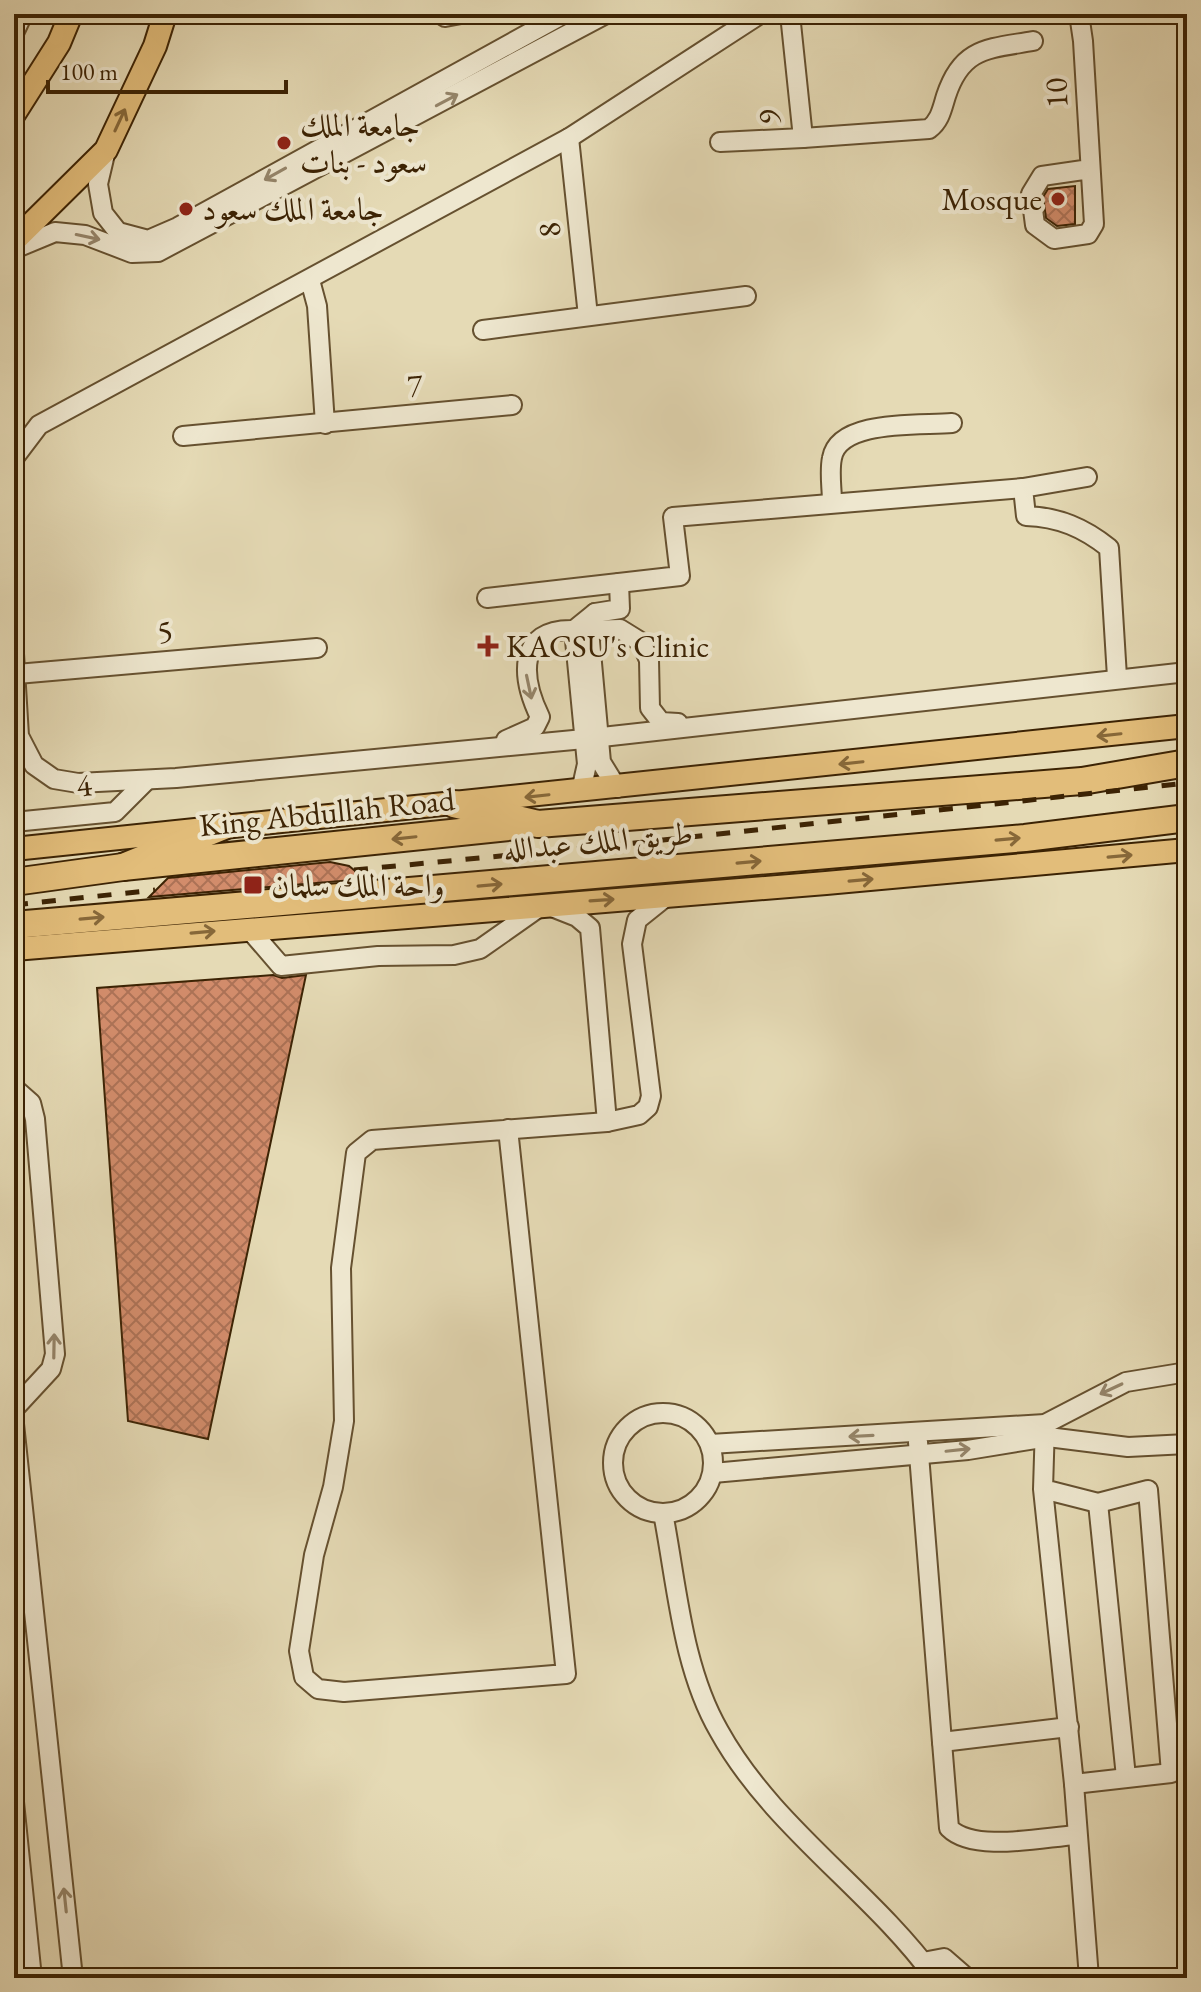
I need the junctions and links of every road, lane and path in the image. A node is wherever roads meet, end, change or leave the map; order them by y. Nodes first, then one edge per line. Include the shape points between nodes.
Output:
1 (23, 14) edge
2 (71, 14) edge
3 (165, 14) edge
4 (441, 14) edge
5 (461, 14) edge
6 (564, 14) edge
7 (606, 14) edge
8 (760, 14) edge
9 (790, 14) edge
10 (1079, 14) edge
11 (14, 33) edge
12 (1033, 41) dead end
13 (14, 114) edge
14 (569, 138) junction
15 (803, 138) junction
16 (720, 142) dead end
17 (106, 150) junction
18 (1090, 169) dead end
19 (14, 241) edge
20 (14, 249) edge
21 (310, 280) junction
22 (746, 296) dead end
23 (588, 316) junction
24 (483, 330) dead end
25 (512, 405) dead end
26 (952, 423) dead end
27 (325, 424) junction
28 (183, 436) dead end
29 (14, 458) edge
30 (1087, 477) dead end
31 (1023, 488) junction
32 (832, 503) junction
33 (619, 583) junction
34 (487, 598) dead end
35 (586, 624) junction
36 (317, 648) dead end
37 (14, 654) edge
38 (1187, 672) edge
39 (17, 674) junction
40 (1117, 677) junction
41 (713, 724) junction
42 (1187, 726) edge
43 (592, 738) junction
44 (480, 749) junction
45 (1187, 763) edge
46 (147, 780) junction
47 (617, 788) junction
48 (581, 791) junction
49 (454, 804) junction
50 (1187, 818) edge
51 (14, 822) edge
52 (538, 824) junction
53 (224, 826) junction
54 (14, 849) edge
55 (1187, 850) edge
56 (123, 867) junction
57 (14, 882) edge
58 (669, 895) junction
59 (544, 904) junction
60 (14, 925) edge
61 (249, 929) junction
62 (48, 946) junction
63 (14, 949) edge
64 (14, 958) edge
65 (14, 1088) edge
66 (607, 1122) junction
67 (508, 1129) junction
68 (1187, 1372) edge
69 (14, 1409) edge
70 (14, 1424) edge
71 (1047, 1431) junction
72 (918, 1434) junction
73 (710, 1444) junction
74 (1187, 1444) edge
75 (919, 1454) junction
76 (713, 1473) junction
77 (1043, 1489) junction
78 (1098, 1503) junction
79 (663, 1513) junction
80 (1069, 1727) junction
81 (942, 1742) junction
82 (1126, 1777) junction
83 (1074, 1784) junction
84 (14, 1802) edge
85 (1077, 1835) junction
86 (923, 1962) junction
87 (32, 1978) edge
88 (73, 1978) edge
89 (935, 1978) edge
90 (967, 1978) edge
91 (1089, 1978) edge

1 - 11 street
2 - 13 main road
17 -> 3 main road
4 - 5 street
6 -> 17 street via 148,240 118,232 103,213 98,184
20 -> 7 street via 55,232 85,235 132,253 158,252
8 - 14 street
9 - 15 street, 9
10 - 18 street, 10
12 - 15 street via 974,53 953,77 929,129
14 - 21 street
14 - 23 street, 8
15 - 16 street, 9
17 - 19 main road
21 - 27 street via 317,306
21 - 29 street via 39,425
22 - 23 street
23 - 24 street
25 - 27 street, 7
26 - 32 street via 855,431 839,441 832,457
27 - 28 street, 7
30 - 31 street
31 - 32 street
31 - 40 street via 1026,516 1087,530 1109,548
32 - 33 street via 673,517 680,576
33 - 34 street
33 - 35 street via 620,609
35 - 41 street via 620,629 641,642 649,660 650,708 661,722
35 - 43 street
35 -> 44 street via 543,635 528,656 526,673 540,717 535,727
36 - 39 street, 5
37 - 39 street
38 - 40 street
39 - 46 street via 19,736 34,765 54,779 78,783
40 - 41 street
41 - 43 street
42 -> 47 main road
43 - 44 street
43 - 47 street
43 - 48 street
44 - 46 street
45 - 52 highway, طريق الملك عبدالله via 1082,781
46 - 51 street, 4 via 115,812
47 - 48 main road
48 -> 49 main road
49 - 52 highway, طريق الملك عبدالله
49 - 53 main road
60 -> 50 highway, طريق الملك عبدالله via 1025,838
52 -> 56 highway, King Abdullah Road
53 - 54 main road
53 - 56 highway
58 -> 55 main road
56 - 57 highway
59 -> 58 main road
58 - 66 street via 637,920 632,944 651,1096 639,1115
59 - 61 main road
59 - 61 street via 480,949 454,955 281,966
59 - 66 street via 590,928
62 -> 61 main road
62 - 63 main road
62 - 64 street
69 -> 65 street via 42,1382 55,1354 35,1119 31,1103
66 - 67 street
67 - 67 street via 372,1140 356,1153 341,1268 344,1421 299,1651 304,1677 318,1689 344,1692 566,1674
68 -> 71 street via 1126,1382
88 -> 70 street
71 - 72 street
71 - 74 street via 1128,1447
75 -> 71 street
71 - 77 street
72 -> 73 street
72 - 75 street
73 - 76 street
73 - 79 street via 697,1426 669,1413 648,1415 622,1433 612,1463 622,1493 633,1504
75 - 76 street
75 - 81 street
76 - 79 street via 690,1506
77 - 78 street
77 - 80 street
78 - 82 street
78 - 82 street via 1148,1490 1171,1773
79 - 86 street via 694,1672 719,1731 769,1801
80 - 81 street
80 - 83 street
81 - 85 street via 949,1828 959,1838 980,1842
82 - 83 street
83 - 85 street
84 - 87 street
85 - 91 street
86 - 89 street
86 - 90 street via 944,1958

